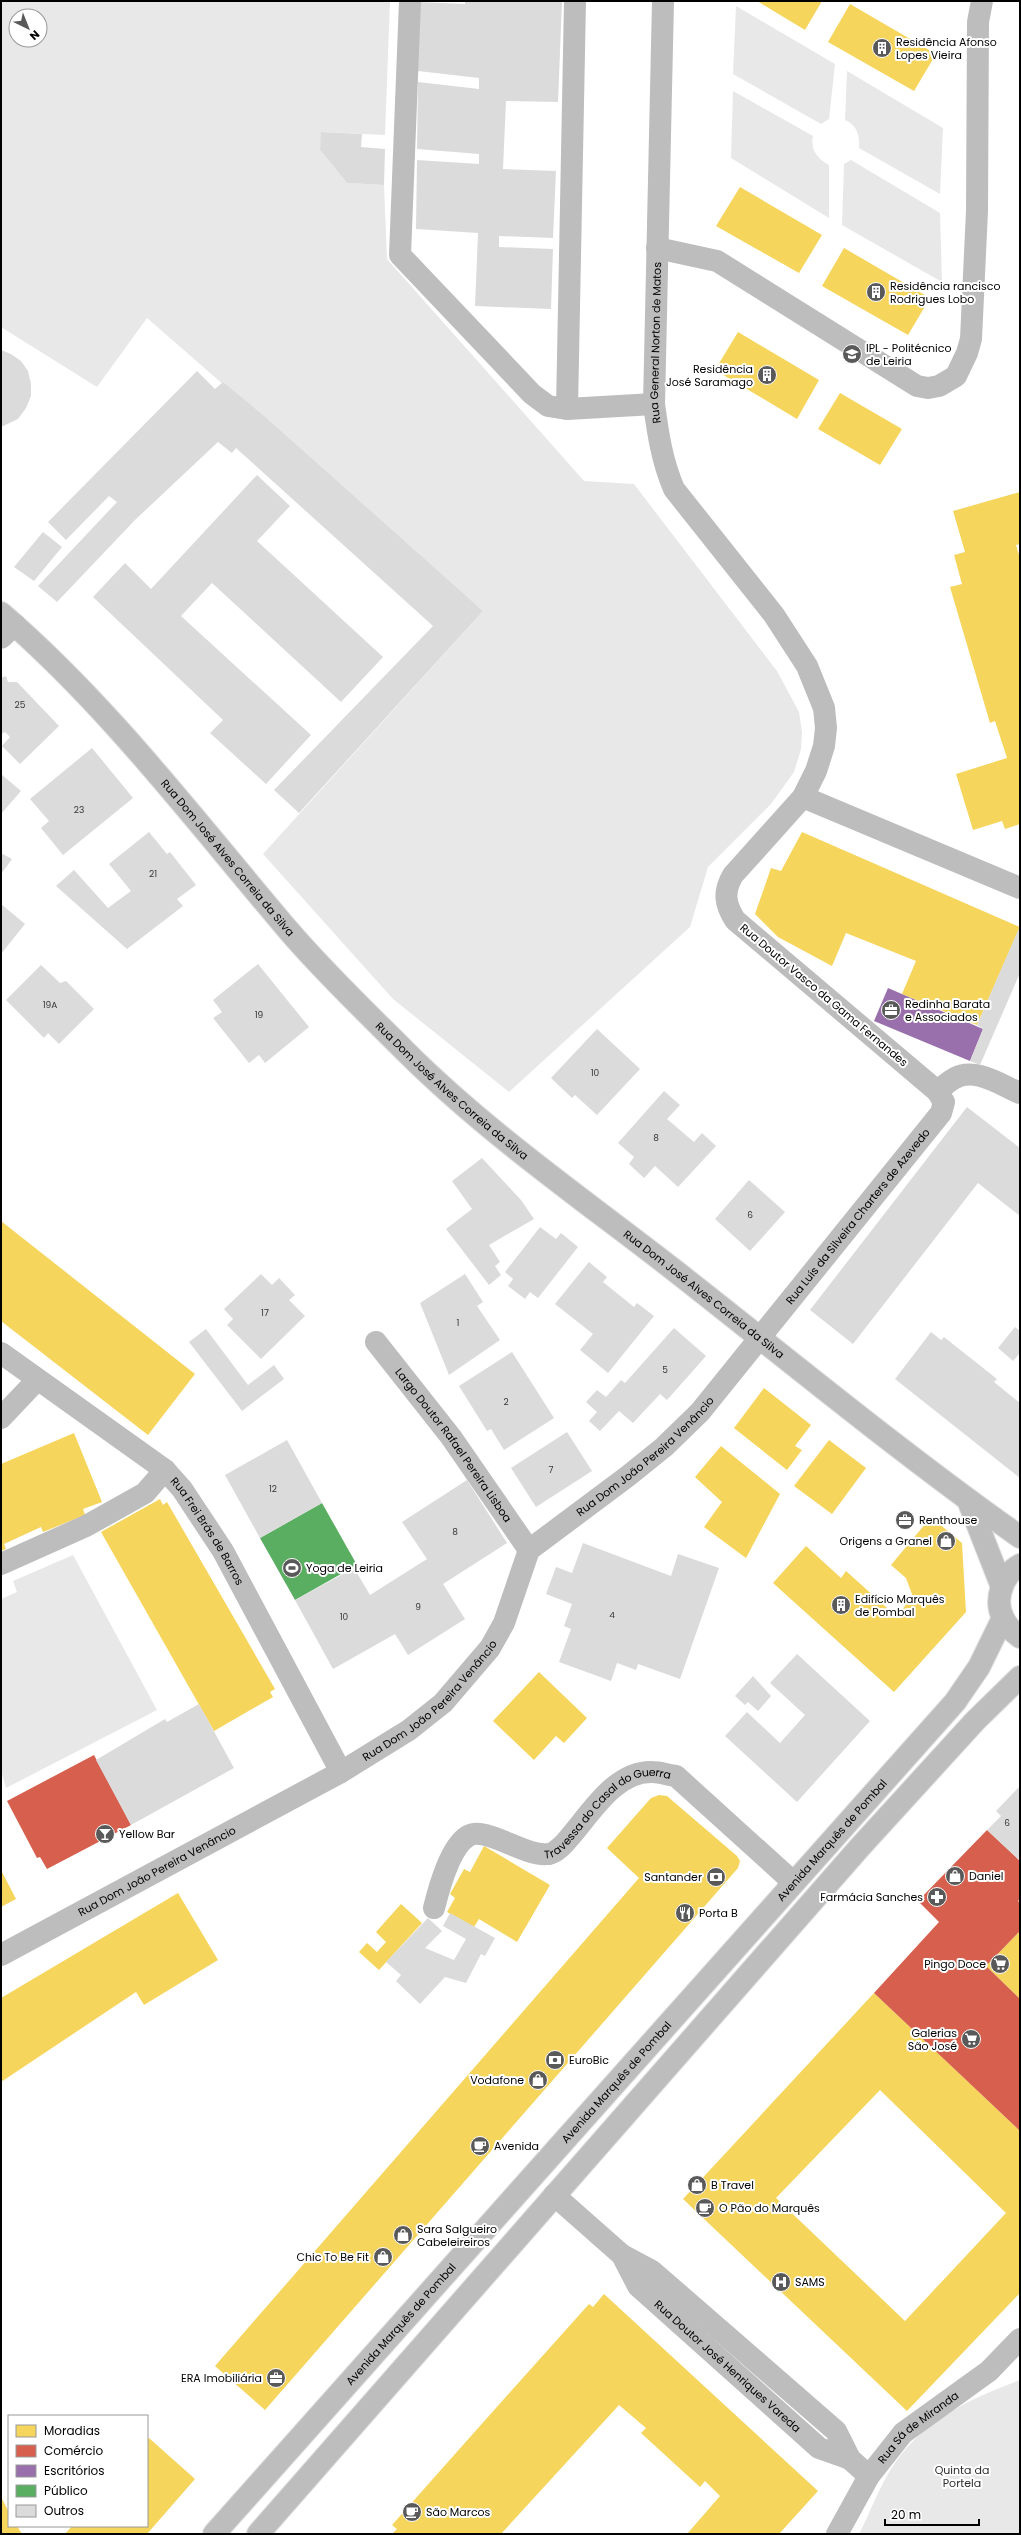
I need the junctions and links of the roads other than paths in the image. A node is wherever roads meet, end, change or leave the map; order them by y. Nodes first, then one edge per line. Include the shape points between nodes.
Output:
1 (410, 1) edge
2 (575, 1) edge
3 (663, 1) edge
4 (982, 1) edge
5 (657, 248) junction
6 (654, 404) junction
7 (567, 409) junction
8 (6, 625) edge
9 (803, 797) junction
10 (1020, 888) edge
11 (937, 1091) junction
12 (1020, 1092) edge
13 (760, 1338) junction
14 (376, 1342) dead end
15 (1, 1353) edge
16 (37, 1380) junction
17 (1, 1418) edge
18 (165, 1470) junction
19 (968, 1500) junction
20 (1020, 1537) edge
21 (529, 1550) junction
22 (1, 1564) edge
23 (1020, 1565) edge
24 (1002, 1586) junction
25 (1003, 1618) junction
26 (1020, 1637) edge
27 (1020, 1677) edge
28 (341, 1772) junction
29 (794, 1882) junction
30 (434, 1908) dead end
31 (1, 1955) edge
32 (554, 2195) junction
33 (1020, 2339) edge
34 (869, 2476) junction
35 (214, 2534) edge
36 (258, 2534) edge
37 (837, 2534) edge

1 - 7 street via 400,255 532,394 548,406
2 - 7 street
3 - 5 street, Rua General Norton de Matos
4 - 5 street via 978,22 977,211 971,339 962,367 950,382 928,388 917,386 716,261
5 - 6 street, Rua General Norton de Matos
6 - 7 street
6 - 9 street, Rua General Norton de Matos via 659,446 664,467 674,489 774,614 817,686 824,708 824,746 816,771
8 - 13 street, Rua Dom José Alves Correia da Silva via 55,662 127,737 292,935 408,1055 476,1115
9 - 10 street
9 - 11 street, Rua Doutor Vasco da Gama Fernandes via 733,875 726,892 729,910 735,920
11 - 12 street via 955,1078 968,1074
11 - 13 street, Rua Luís da Silveira Charters de Azevedo via 944,1102 941,1113
13 - 19 street, Rua Dom José Alves Correia da Silva
13 - 21 street, Rua Dom João Pereira Venâncio via 700,1412 664,1447
14 - 21 street, Largo Doutor Rafael Pereira Lisboa via 451,1436
15 - 16 street, Rua Frei Brás de Barros
16 - 17 street
16 - 18 street, Rua Frei Brás de Barros
18 - 22 street via 145,1493 86,1526
18 - 28 street, Rua Frei Brás de Barros via 182,1490 223,1551
19 - 20 street, Rua Dom José Alves Correia da Silva
19 - 24 street
21 - 28 street, Rua Dom João Pereira Venâncio via 504,1623 490,1648 466,1678 443,1703 409,1730
23 - 24 street
24 - 25 street via 1000,1597
25 - 26 street via 1010,1629
25 - 29 street, Avenida Marquês de Pombal via 979,1667 955,1702
27 - 32 street via 975,1721 860,1847
28 - 31 street, Rua Dom João Pereira Venâncio
29 - 30 street, Travessa do Casal do Guerra via 676,1776 652,1772 629,1776 615,1786 563,1844 550,1854 534,1855 482,1834 470,1835 460,1842 441,1882
29 - 35 street, Avenida Marquês de Pombal
32 - 34 street, Rua Doutor José Henriques Vareda via 622,2255 652,2271 836,2431 850,2458
32 - 36 street
33 - 34 street, Rua Sá de Miranda via 989,2370 903,2433
34 - 37 street, Rua Sá de Miranda

